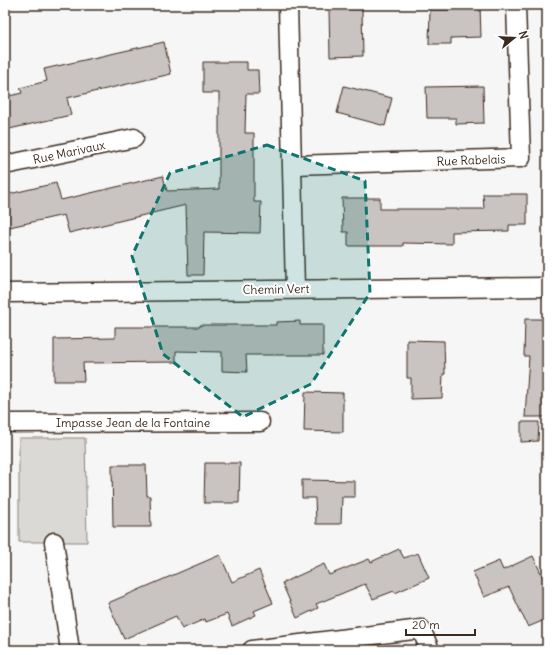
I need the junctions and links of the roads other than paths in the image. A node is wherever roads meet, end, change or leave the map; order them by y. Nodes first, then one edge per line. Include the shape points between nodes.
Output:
1 (288, 5) edge
2 (516, 5) edge
3 (134, 138) dead end
4 (5, 165) edge
5 (292, 165) junction
6 (547, 287) edge
7 (295, 289) junction
8 (5, 293) edge
9 (260, 422) dead end
10 (5, 423) edge
11 (54, 542) dead end
12 (70, 650) edge
13 (252, 650) edge
14 (430, 650) edge

1 - 5 street
2 - 5 street, Rue Rabelais via 521,158
3 - 4 street, Rue Marivaux
5 - 7 street
6 - 7 street, Chemin Vert
7 - 8 street, Chemin Vert
9 - 10 street, Impasse Jean de la Fontaine
11 - 12 street
13 - 14 street via 421,629

